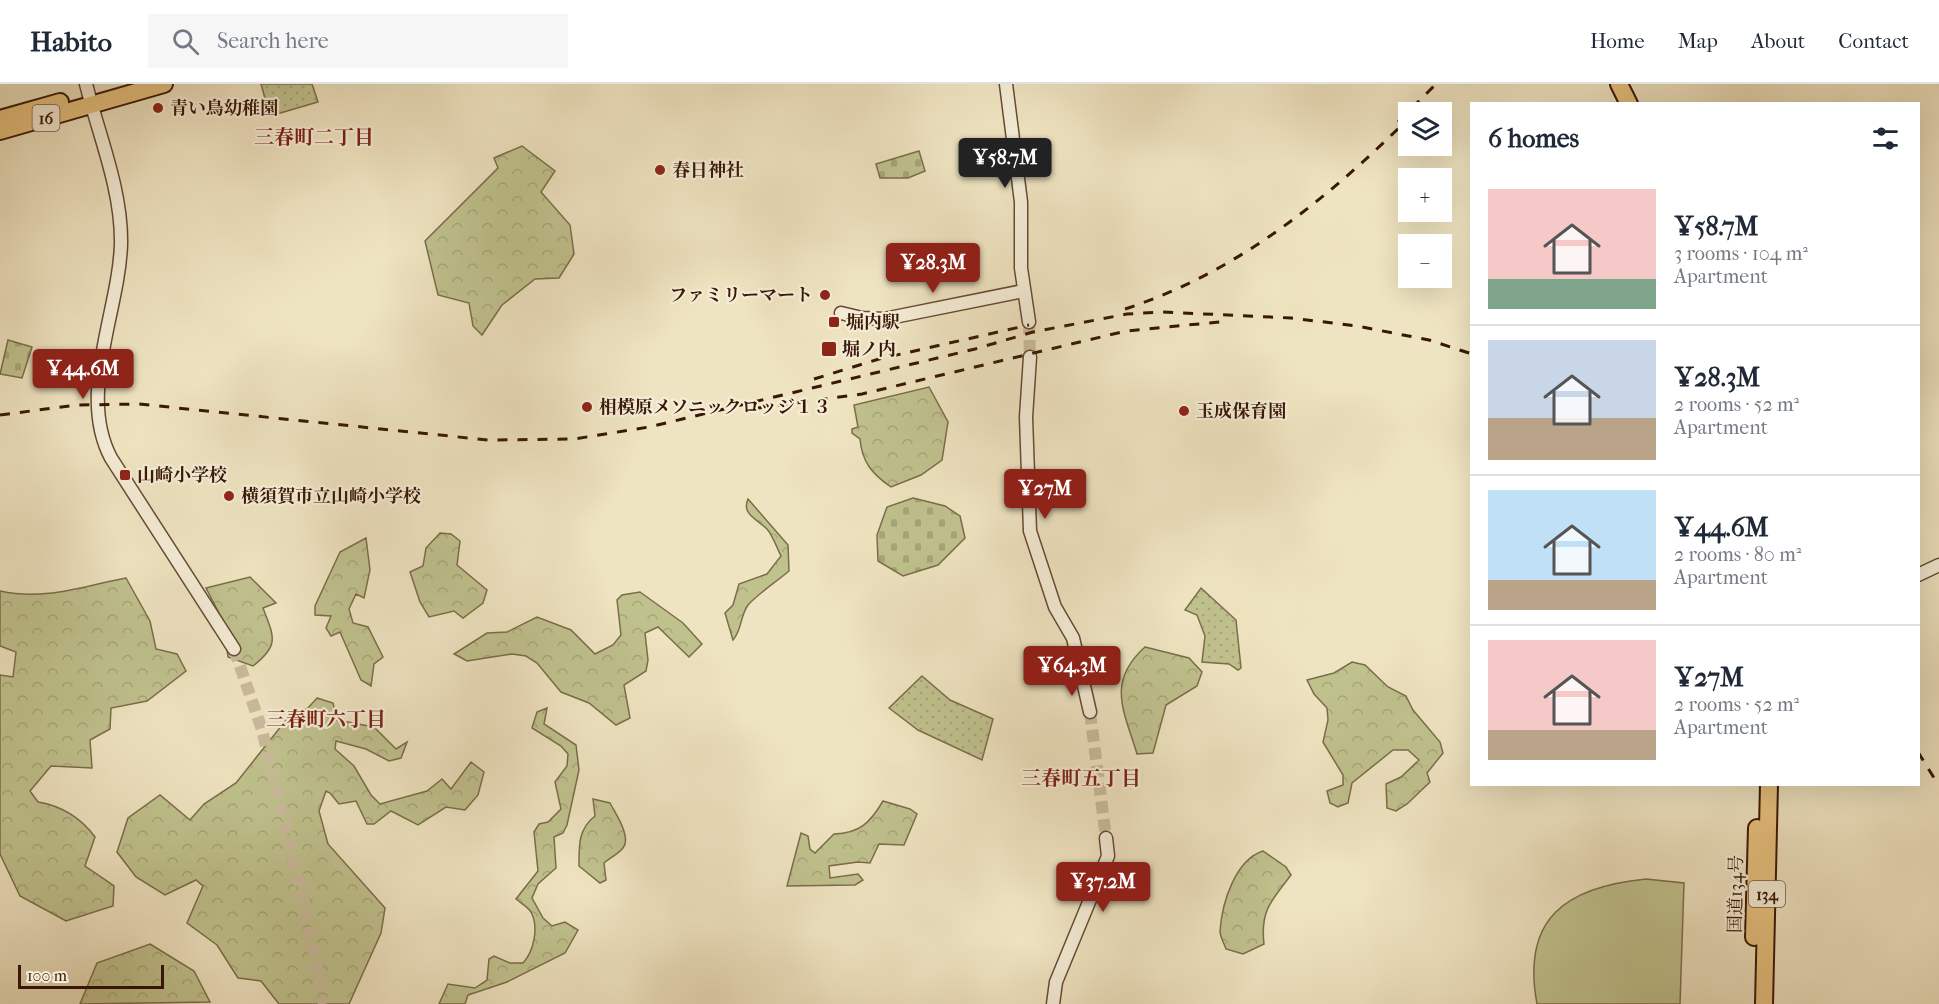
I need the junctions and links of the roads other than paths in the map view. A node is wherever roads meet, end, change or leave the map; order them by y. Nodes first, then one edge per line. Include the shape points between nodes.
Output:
1 (123, 84) edge
2 (164, 84) edge
3 (1006, 84) edge
4 (1608, 84) edge
5 (1619, 84) edge
6 (88, 94) edge
7 (1616, 102) edge
8 (1628, 102) edge
9 (0, 119) edge
10 (0, 131) edge
11 (1023, 291) junction
12 (842, 313) dead end
13 (1029, 322) tunnel mouth
14 (1030, 357) tunnel mouth
15 (1939, 565) edge
16 (1920, 574) edge
17 (234, 649) tunnel mouth
18 (1090, 712) tunnel mouth
19 (1758, 786) edge
20 (1769, 786) edge
21 (1106, 838) tunnel mouth
22 (1053, 1004) edge
23 (1753, 1004) edge
24 (1764, 1004) edge

1 - 6 highway, 16
2 - 6 highway, 16
3 - 11 street via 1021,202
4 - 7 highway
5 - 8 highway
6 - 9 highway, 16
6 - 10 highway, 16
6 - 17 street via 116,196 121,245 98,395 100,435 115,465
11 - 12 street via 884,319
11 - 13 street
14 - 18 street via 1026,417 1030,531 1055,607 1073,638
15 - 16 street
19 - 23 highway, 国道134号 / 134
20 - 24 highway, 国道134号 / 134
21 - 22 street via 1108,856 1056,982

